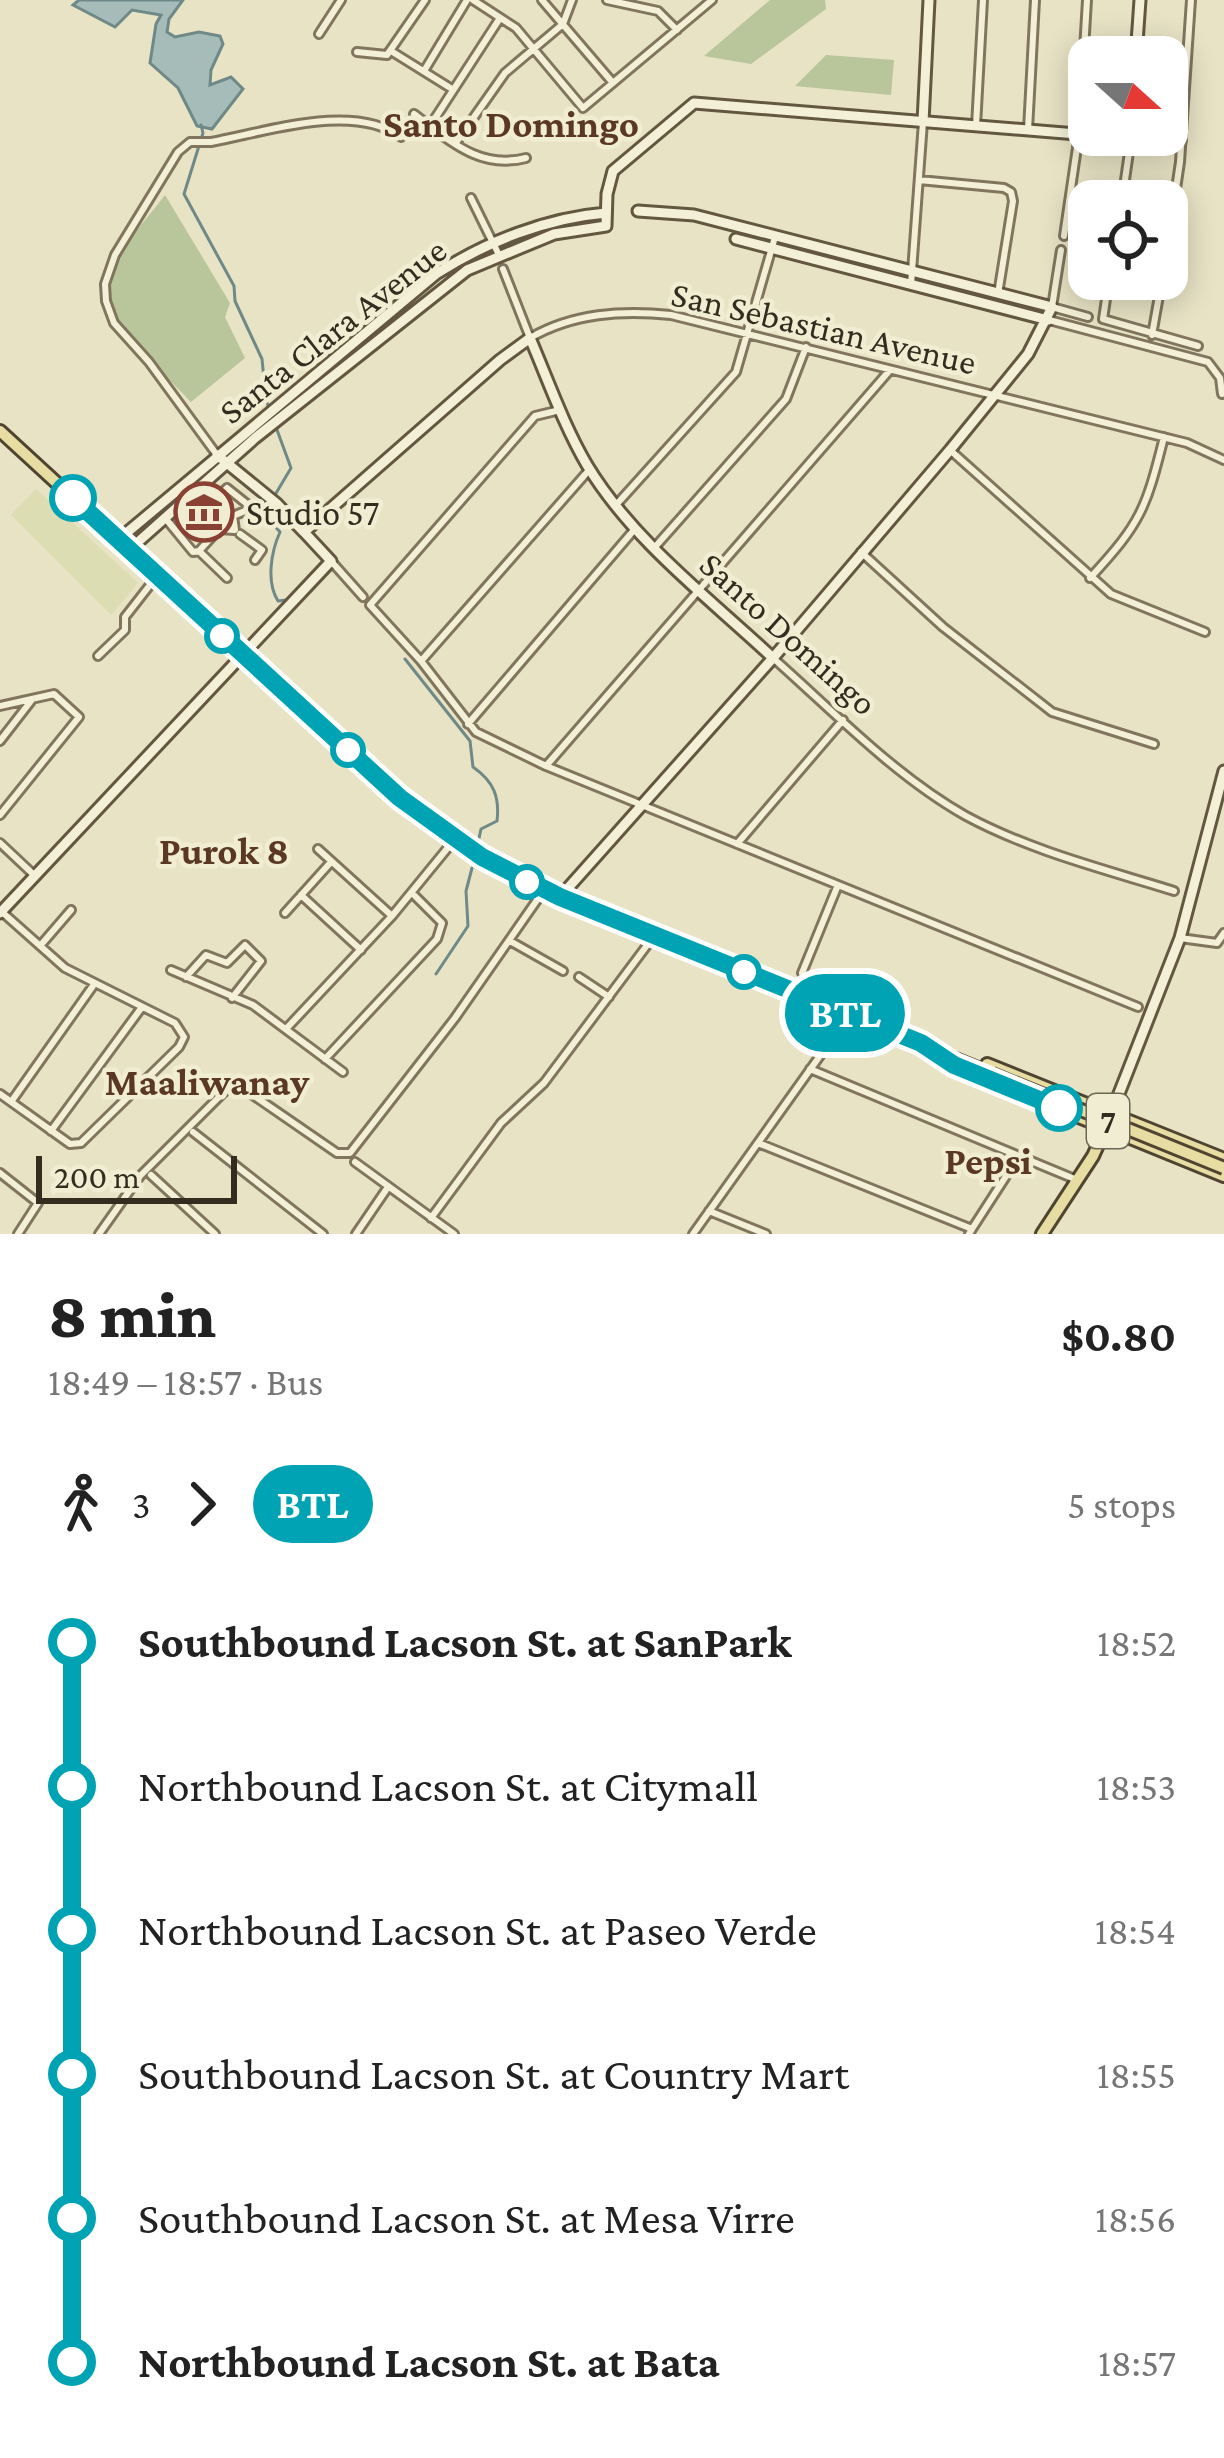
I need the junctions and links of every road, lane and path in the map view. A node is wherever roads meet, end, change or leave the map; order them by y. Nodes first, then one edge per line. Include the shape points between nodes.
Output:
1 (341, 0) edge
2 (425, 0) edge
3 (470, 0) edge
4 (542, 0) edge
5 (572, 0) edge
6 (607, 0) edge
7 (712, 0) edge
8 (929, 0) edge
9 (983, 0) edge
10 (1035, 0) edge
11 (1087, 0) edge
12 (1140, 0) edge
13 (1191, 0) edge
14 (501, 17) junction
15 (563, 24) junction
16 (676, 30) junction
17 (319, 34) dead end
18 (1087, 36) edge
19 (1137, 36) edge
20 (1188, 47) edge
21 (534, 48) junction
22 (391, 51) junction
23 (357, 52) dead end
24 (424, 71) junction
25 (613, 83) junction
26 (452, 89) junction
27 (414, 114) dead end
28 (923, 122) junction
29 (430, 125) junction
30 (976, 126) junction
31 (1028, 130) junction
32 (1068, 133) edge
33 (401, 137) dead end
34 (455, 144) junction
35 (1083, 156) edge
36 (526, 158) dead end
37 (919, 180) junction
38 (471, 198) dead end
39 (638, 211) dead end
40 (606, 213) junction
41 (775, 236) junction
42 (1064, 236) dead end
43 (736, 239) dead end
44 (497, 249) junction
45 (773, 250) junction
46 (1061, 250) dead end
47 (503, 269) dead end
48 (913, 271) junction
49 (911, 285) junction
50 (998, 294) junction
51 (1106, 300) edge
52 (1158, 300) edge
53 (1052, 308) junction
54 (1088, 317) dead end
55 (1048, 320) junction
56 (750, 333) junction
57 (1152, 335) junction
58 (530, 338) junction
59 (1198, 346) dead end
60 (806, 347) junction
61 (890, 370) junction
62 (1222, 394) edge
63 (995, 395) junction
64 (562, 410) junction
65 (0, 430) edge
66 (1164, 437) junction
67 (950, 450) junction
68 (221, 459) junction
69 (1224, 460) edge
70 (590, 469) junction
71 (223, 492) dead end
72 (616, 505) junction
73 (164, 516) junction
74 (637, 528) junction
75 (237, 532) junction
76 (304, 532) junction
77 (124, 545) junction
78 (656, 547) junction
79 (199, 551) junction
80 (861, 551) junction
81 (255, 560) dead end
82 (331, 561) junction
83 (157, 576) junction
84 (227, 578) dead end
85 (1090, 578) junction
86 (699, 589) junction
87 (363, 597) dead end
88 (1205, 632) dead end
89 (242, 654) junction
90 (98, 656) dead end
91 (773, 658) junction
92 (421, 661) junction
93 (33, 698) junction
94 (0, 706) edge
95 (843, 721) junction
96 (468, 724) junction
97 (0, 741) edge
98 (1154, 745) dead end
99 (546, 766) junction
100 (1224, 771) edge
101 (639, 805) junction
102 (0, 815) edge
103 (454, 839) junction
104 (0, 843) edge
105 (737, 844) junction
106 (318, 849) dead end
107 (332, 862) junction
108 (34, 875) junction
109 (838, 885) junction
110 (544, 890) junction
111 (1174, 891) dead end
112 (412, 893) junction
113 (301, 895) junction
114 (560, 897) junction
115 (71, 910) dead end
116 (1, 912) edge
117 (285, 913) dead end
118 (392, 916) junction
119 (1224, 933) edge
120 (654, 936) junction
121 (1180, 938) junction
122 (510, 941) junction
123 (40, 946) junction
124 (361, 950) junction
125 (171, 970) dead end
126 (563, 971) dead end
127 (802, 974) dead end
128 (186, 977) junction
129 (579, 977) dead end
130 (94, 983) junction
131 (608, 997) junction
132 (232, 998) junction
133 (142, 1007) junction
134 (1138, 1007) dead end
135 (849, 1015) junction
136 (286, 1029) junction
137 (921, 1043) junction
138 (326, 1058) junction
139 (810, 1069) junction
140 (343, 1072) dead end
141 (0, 1094) edge
142 (11, 1102) junction
143 (1112, 1114) junction
144 (1106, 1127) junction
145 (51, 1131) junction
146 (193, 1132) dead end
147 (758, 1143) junction
148 (1019, 1156) junction
149 (355, 1162) dead end
150 (1224, 1168) edge
151 (0, 1174) edge
152 (151, 1175) dead end
153 (1077, 1180) junction
154 (388, 1187) junction
155 (710, 1211) junction
156 (431, 1218) junction
157 (971, 1232) edge
158 (18, 1234) edge
159 (99, 1234) edge
160 (215, 1234) edge
161 (323, 1234) edge
162 (356, 1234) edge
163 (454, 1234) edge
164 (693, 1234) edge
165 (766, 1234) edge
166 (1042, 1234) edge

1 - 17 street
2 - 22 street
3 - 14 street
3 - 24 street
4 - 15 street
5 - 15 street
6 - 16 street via 658,11
7 - 16 street
8 - 28 street
9 - 30 street
10 - 31 street
11 - 18 street
12 - 19 street
13 - 20 street
14 - 21 street
14 - 26 street
15 - 21 street
15 - 25 street
16 - 25 street
21 - 25 street via 583,108
21 - 34 street via 494,85
22 - 23 street
22 - 24 street
24 - 26 street
26 - 29 street
27 - 29 street
28 - 30 street
28 - 37 street
28 - 40 street via 694,103 613,171
29 - 34 street
30 - 31 street
31 - 32 street
33 - 68 street via 349,118 192,142 115,255 105,284 110,317
34 - 36 street via 491,161
35 - 42 street
37 - 48 street
37 - 50 street via 1011,192
38 - 44 street
39 - 41 street via 694,215
40 - 44 street, Santa Clara Avenue via 550,222
40 - 44 street, Santa Clara Avenue via 606,226
41 - 45 street
41 - 48 street
43 - 45 street
44 - 68 street, Santa Clara Avenue via 436,274
45 - 49 street
45 - 56 street
46 - 53 street
47 - 58 street, Santo Domingo
48 - 49 street
48 - 50 street
49 - 55 street
50 - 53 street
51 - 57 street via 1103,319
52 - 57 street
53 - 54 street
53 - 55 street
55 - 62 street via 1208,362
55 - 63 street
56 - 58 street, San Sebastian Avenue via 636,311 563,323
56 - 60 street, San Sebastian Avenue
56 - 72 street via 736,372
57 - 59 street
58 - 64 street, Santo Domingo
58 - 76 street, San Sebastian Avenue
60 - 61 street, San Sebastian Avenue
60 - 78 street via 786,399
61 - 63 street, San Sebastian Avenue
61 - 86 street
63 - 66 street, San Sebastian Avenue
63 - 67 street
64 - 70 street, Santo Domingo
64 - 92 street via 535,416 371,602
65 - 77 main road, 7
66 - 69 street, San Sebastian Avenue
66 - 85 street via 1132,533
67 - 80 street
67 - 85 street
68 - 73 street, Santa Clara Avenue
68 - 76 street
68 - 77 street, Santa Clara Avenue
70 - 72 street, Santo Domingo
70 - 92 street
71 - 75 street via 252,508 233,516
72 - 74 street, Santo Domingo
73 - 77 street, Santa Clara Avenue
73 - 79 street
74 - 78 street, Santo Domingo
74 - 96 street
75 - 79 street via 219,529
75 - 81 street via 262,550
76 - 82 street
77 - 83 main road, 7
78 - 86 street, Santo Domingo
79 - 84 street
80 - 91 street
80 - 98 street via 1052,712
82 - 87 street
82 - 89 street
83 - 89 main road, 7
83 - 90 street via 125,616 125,631
85 - 88 street via 1122,601
86 - 91 street, Santo Domingo
86 - 99 street
89 - 103 main road, 7
89 - 108 street
91 - 95 street, Santo Domingo
91 - 101 street
92 - 96 street
93 - 94 street
93 - 97 street
93 - 102 street via 58,695 79,720
95 - 105 street
95 - 111 street, Santo Domingo via 967,816 1018,842
96 - 99 street
99 - 101 street
100 - 121 street
101 - 105 street
101 - 114 street
103 - 110 main road, 7
103 - 112 street
104 - 108 street
105 - 109 street
106 - 107 street
107 - 113 street
107 - 118 street
108 - 116 street
109 - 127 street
109 - 134 street
110 - 114 main road, 7
110 - 122 street
112 - 118 street
112 - 138 street via 442,923 437,939
113 - 117 street
113 - 124 street
114 - 120 main road, 7
115 - 123 street
116 - 123 street
118 - 124 street
119 - 121 street via 1217,944
120 - 131 street
120 - 135 main road, 7
121 - 143 street
122 - 126 street
122 - 159 street via 350,1153 337,1153 234,1082 140,1175
123 - 130 street
124 - 136 street
125 - 128 street
128 - 132 street
128 - 132 street via 206,955 228,962 245,945 261,959
129 - 131 street
130 - 133 street
130 - 142 street
131 - 156 street
132 - 136 street
133 - 145 street
133 - 145 street via 179,1026 182,1042 81,1143
135 - 137 main road, 7
135 - 139 street
136 - 138 street
137 - 143 main road, 7
137 - 144 main road, 7 via 954,1065
137 - 150 main road, 7, bridge
138 - 140 street
139 - 147 street
139 - 148 street
141 - 142 street
142 - 145 street
143 - 144 main road
143 - 150 main road, 7
144 - 150 main road, 7
144 - 153 main road
146 - 161 street
147 - 155 street
147 - 157 street
148 - 153 street
148 - 157 street
149 - 154 street
151 - 158 street via 38,1203
152 - 160 street
153 - 166 main road
154 - 156 street
154 - 162 street
155 - 164 street
155 - 165 street
156 - 163 street

